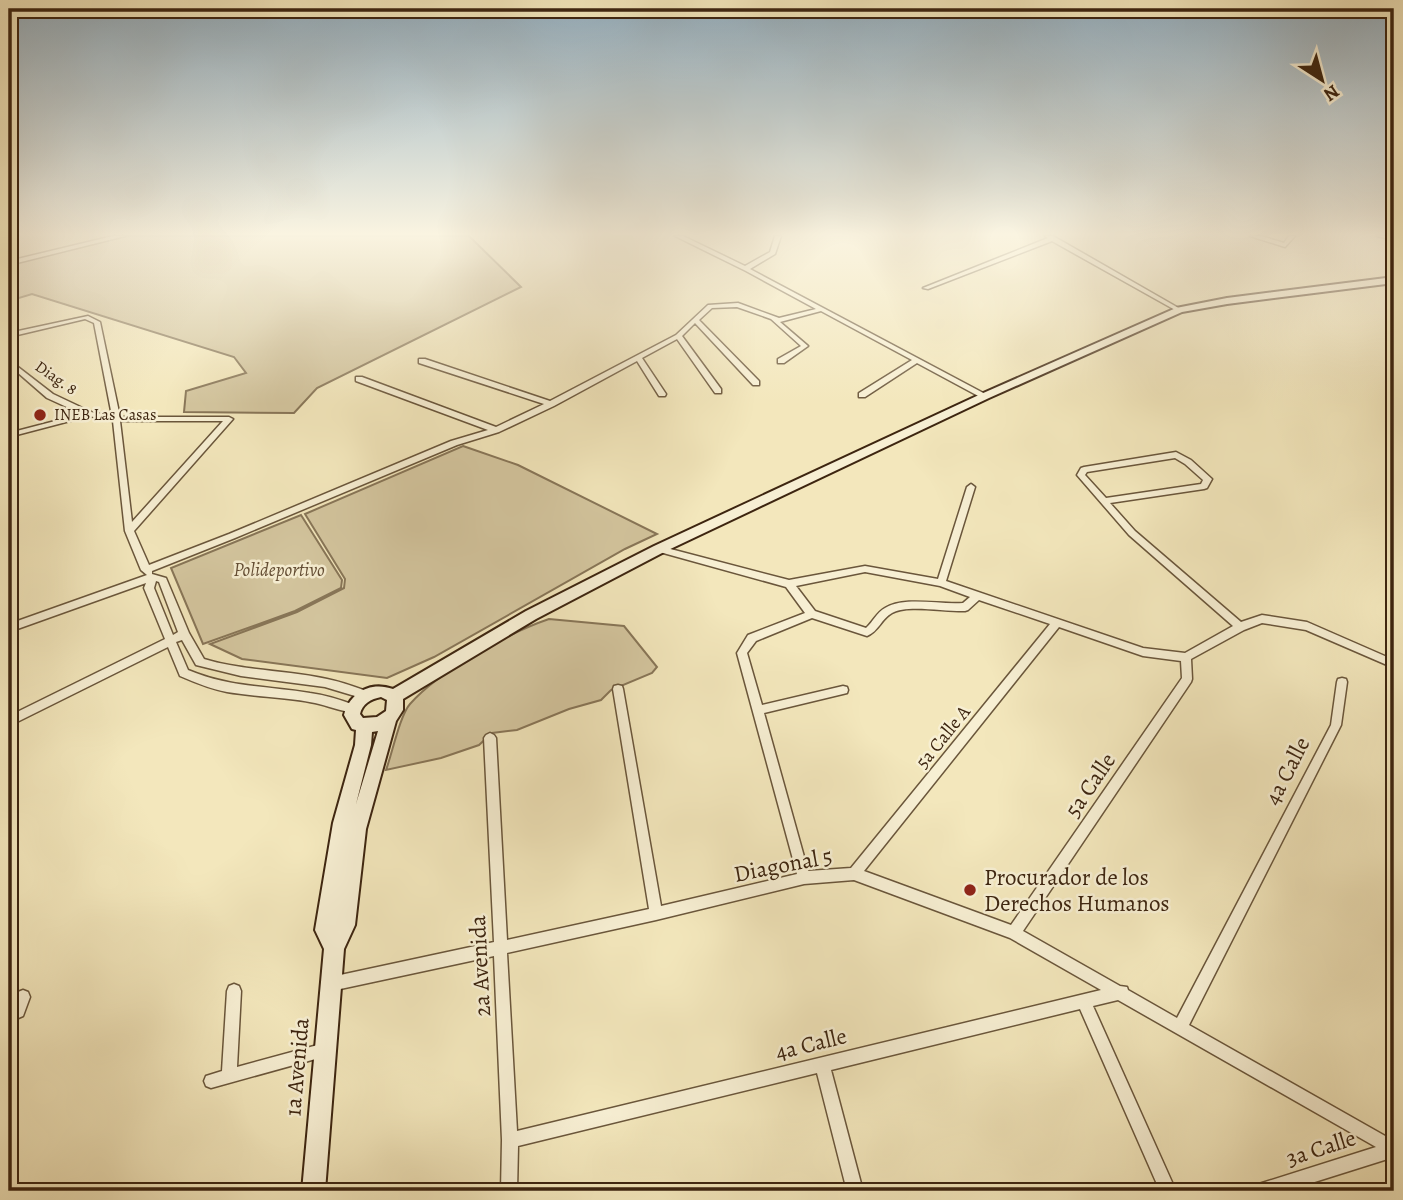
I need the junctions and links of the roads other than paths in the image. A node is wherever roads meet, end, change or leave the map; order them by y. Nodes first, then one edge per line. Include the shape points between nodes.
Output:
1 (787, 292) edge
2 (1147, 292) edge
3 (1299, 292) edge
4 (819, 310) junction
5 (1179, 310) junction
6 (696, 320) junction
7 (774, 320) junction
8 (9, 335) edge
9 (678, 336) junction
10 (639, 358) junction
11 (422, 361) dead end
12 (781, 361) dead end
13 (9, 362) edge
14 (915, 362) junction
15 (359, 379) dead end
16 (756, 383) dead end
17 (719, 391) dead end
18 (662, 394) dead end
19 (862, 395) dead end
20 (985, 396) junction
21 (551, 404) junction
22 (89, 414) junction
23 (116, 419) junction
24 (496, 430) junction
25 (9, 435) edge
26 (971, 487) dead end
27 (1104, 501) junction
28 (129, 531) junction
29 (659, 549) junction
30 (149, 573) junction
31 (941, 583) junction
32 (789, 584) junction
33 (977, 596) junction
34 (812, 614) junction
35 (1058, 621) junction
36 (1240, 627) junction
37 (9, 628) edge
38 (184, 634) junction
39 (170, 642) junction
40 (1186, 657) junction
41 (1394, 664) edge
42 (1342, 682) dead end
43 (618, 689) dead end
44 (843, 690) dead end
45 (365, 695) junction
46 (394, 696) junction
47 (353, 709) junction
48 (759, 710) junction
49 (389, 719) junction
50 (9, 721) edge
51 (365, 726) junction
52 (490, 738) dead end
53 (854, 874) junction
54 (804, 878) junction
55 (656, 914) junction
56 (1014, 933) junction
57 (500, 947) junction
58 (334, 948) junction
59 (331, 984) junction
60 (234, 991) dead end
61 (1122, 992) junction
62 (23, 997) dead end
63 (1084, 1002) junction
64 (9, 1015) edge
65 (1181, 1026) junction
66 (325, 1049) junction
67 (822, 1064) junction
68 (229, 1076) junction
69 (211, 1082) dead end
70 (510, 1140) junction
71 (1394, 1149) edge
72 (313, 1191) edge
73 (509, 1191) edge
74 (855, 1191) edge
75 (1168, 1191) edge
76 (1262, 1191) edge

1 - 4 street
2 - 5 street
3 - 5 main road
4 - 7 street
4 - 14 street
5 - 20 main road
6 - 7 street via 709,306 723,304 746,307
6 - 9 street
6 - 16 street
7 - 12 street via 805,346
8 - 23 street via 86,317 97,322
9 - 10 street
9 - 17 street
10 - 18 street
10 - 21 street
11 - 21 street
13 - 22 street, Diag. 8 via 50,396
14 - 19 street
14 - 20 street
15 - 24 street
20 - 29 main road
21 - 24 street
22 - 23 street
22 - 25 street
23 - 28 street
23 - 28 street via 229,419
24 - 30 street via 454,443
26 - 31 street
27 - 27 street via 1081,475 1084,470 1176,455 1208,479 1204,486
27 - 36 street via 1132,533
28 - 30 street
29 - 32 street
29 - 46 main road via 531,615
30 - 37 street
30 - 38 street via 163,580
30 - 39 street via 149,588
31 - 32 street via 865,569
31 - 33 street
32 - 34 street
33 - 34 street via 965,607 887,610 867,632
33 - 35 street
34 - 48 street via 746,644 742,653
35 - 40 street via 1143,652
35 - 53 street, 5a Calle A
36 - 40 street
36 - 41 street via 1262,619 1307,626
38 - 39 street
38 - 45 street via 200,662 211,666 346,686
39 - 47 street via 184,673 196,680 267,694 314,696
39 - 50 street
40 - 56 street, 5a Calle via 1187,680
42 - 65 street, 4a Calle via 1336,725
43 - 55 street
44 - 48 street
45 - 46 main road via 381,691
45 - 47 main road
46 - 49 main road via 396,707
47 - 51 main road via 354,720
48 - 54 street
49 - 51 main road
49 - 58 main road, 1a Avenida via 357,829 345,925
51 - 58 main road, 1a Avenida via 342,823 326,930
52 - 57 street, 2a Avenida
53 - 54 street, Diagonal 5
53 - 56 street, Diagonal 5
54 - 55 street, Diagonal 5
55 - 57 street, Diagonal 5
56 - 61 street, Diagonal 5
57 - 59 street, Diagonal 5
57 - 70 street, 2a Avenida
58 - 59 main road, 1a Avenida
59 - 66 main road, 1a Avenida
60 - 68 street
61 - 63 street, 4a Calle
61 - 65 street, Diagonal 5
62 - 64 street via 18,1011
63 - 67 street, 4a Calle
63 - 75 street
65 - 71 street, Diagonal 5
66 - 68 street
66 - 72 main road, 1a Avenida
67 - 70 street, 4a Calle
67 - 74 street
68 - 69 street
70 - 73 street, 2a Avenida
71 - 76 street, 3a Calle

